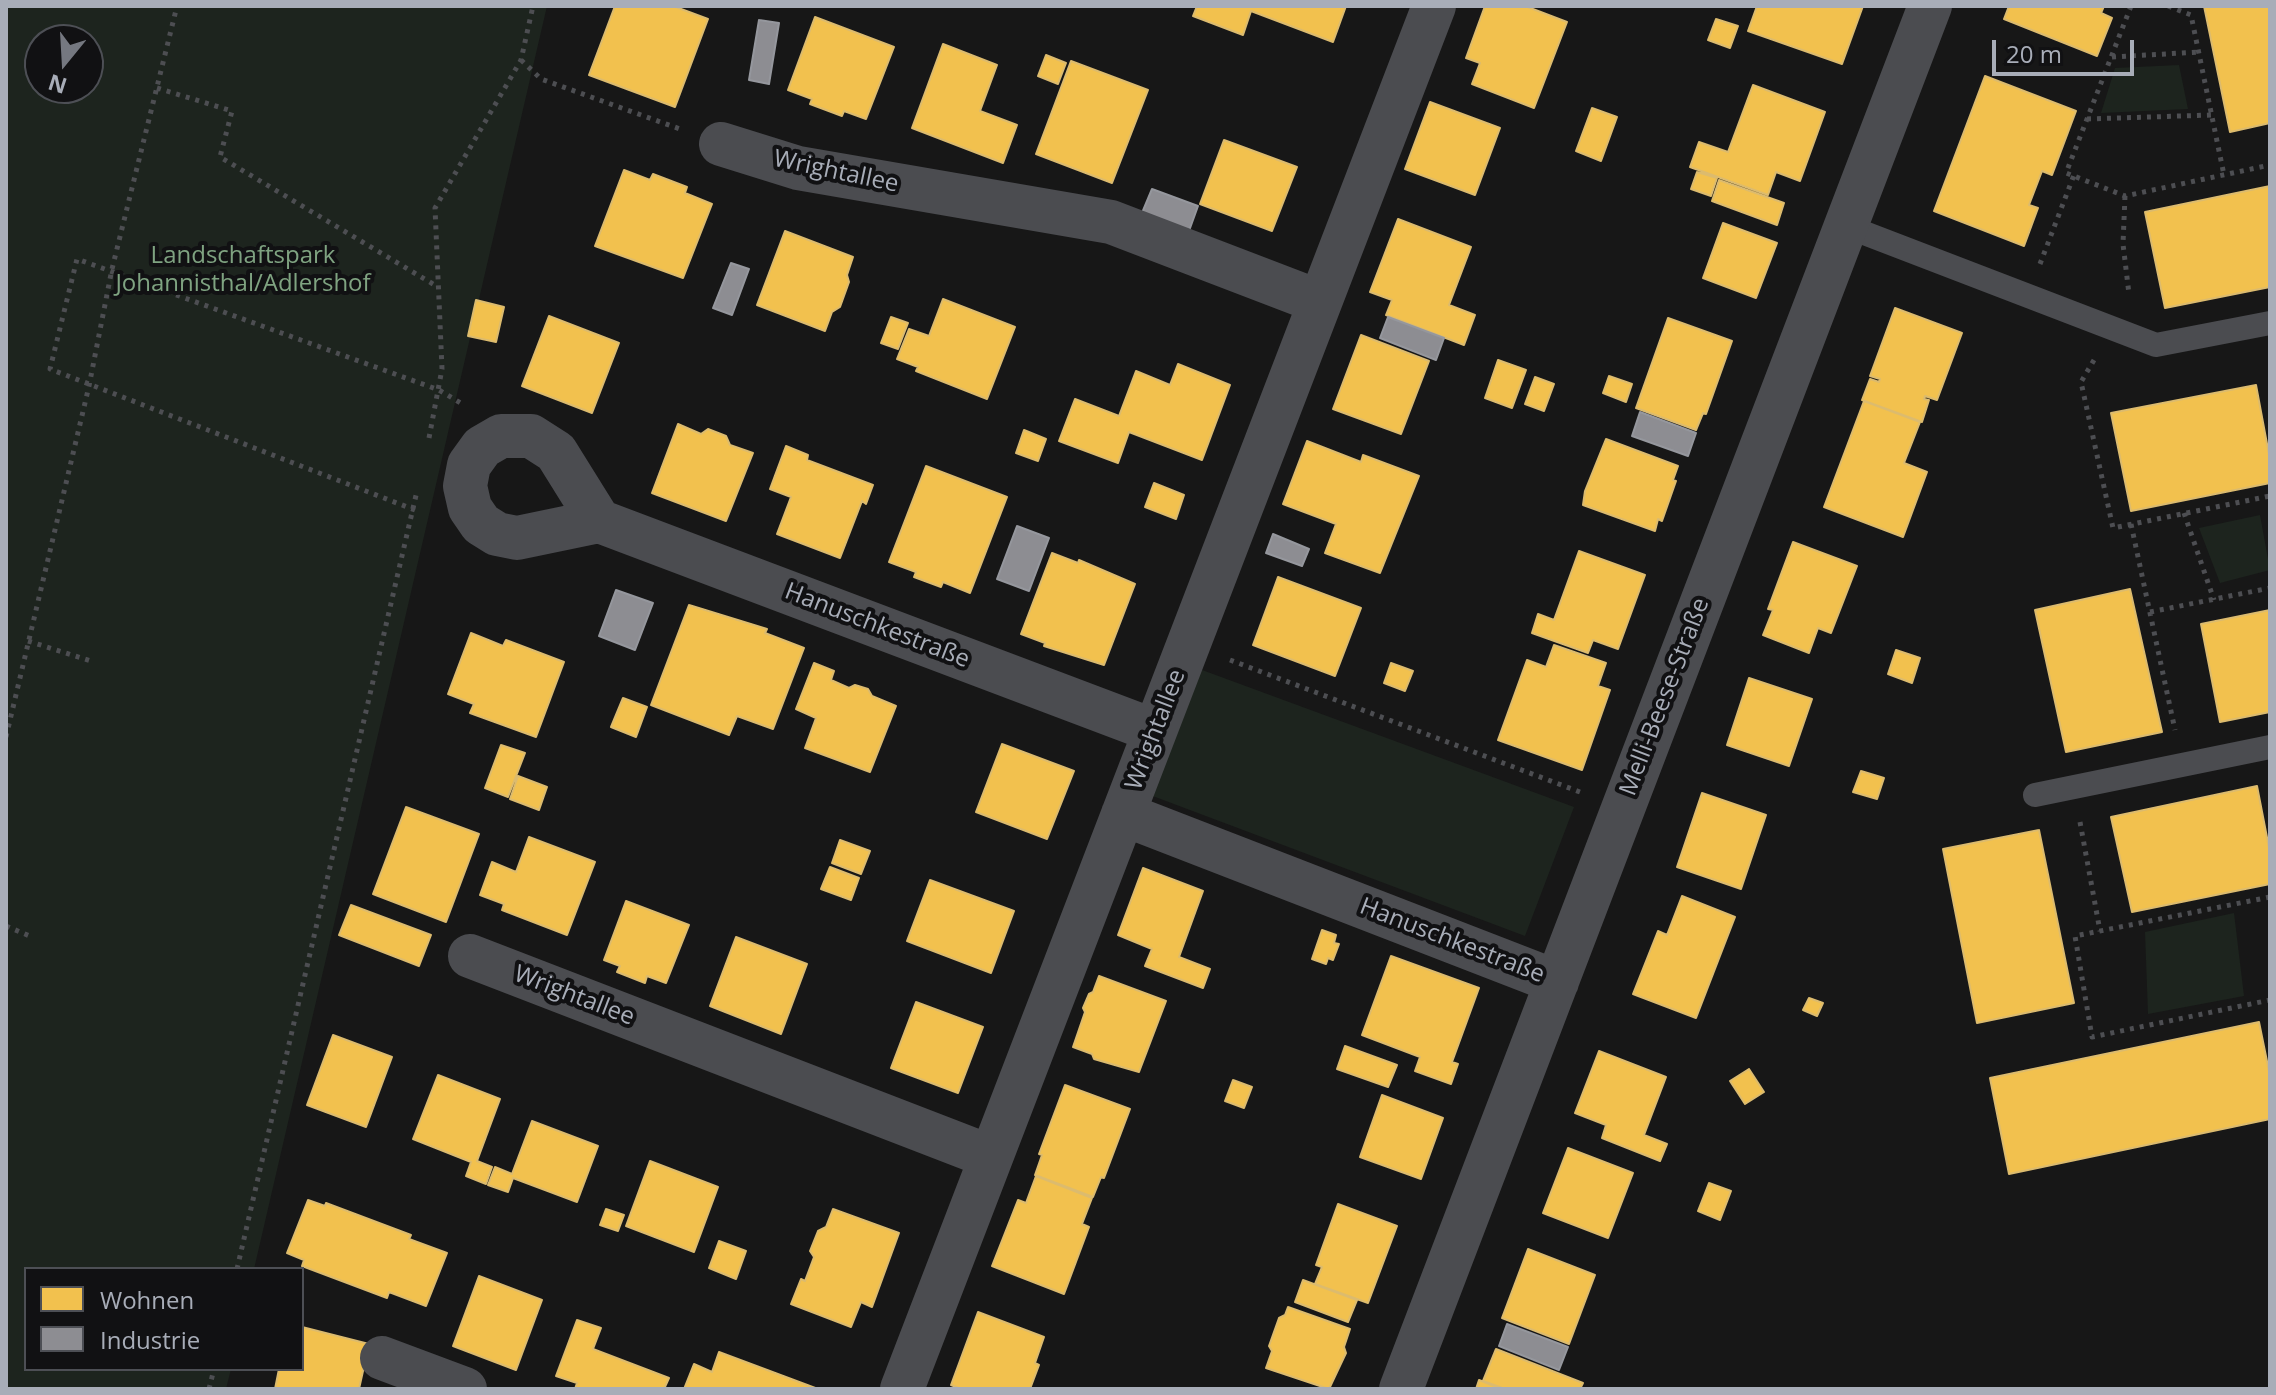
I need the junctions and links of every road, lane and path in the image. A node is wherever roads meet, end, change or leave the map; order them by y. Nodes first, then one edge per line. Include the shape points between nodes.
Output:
1 (177, 6) edge
2 (533, 6) edge
3 (1434, 6) edge
4 (1930, 6) edge
5 (2131, 6) edge
6 (2168, 6) edge
7 (2199, 52) junction
8 (2111, 57) junction
9 (521, 60) junction
10 (157, 88) junction
11 (2212, 115) junction
12 (2087, 119) junction
13 (721, 144) joint
14 (2270, 165) edge
15 (2074, 175) junction
16 (2224, 175) junction
17 (2125, 196) junction
18 (1846, 226) junction
19 (112, 269) junction
20 (439, 287) junction
21 (2028, 295) junction
22 (1320, 302) junction
23 (2270, 323) edge
24 (2114, 328) junction
25 (89, 386) junction
26 (439, 390) junction
27 (426, 449) dead end
28 (420, 479) dead end
29 (2270, 496) edge
30 (413, 509) junction
31 (2184, 513) junction
32 (599, 521) dead end
33 (2131, 524) junction
34 (2270, 588) edge
35 (2214, 600) junction
36 (2150, 612) junction
37 (28, 641) junction
38 (1189, 643) junction
39 (91, 661) dead end
40 (1155, 731) junction
41 (6, 737) edge
42 (2270, 747) edge
43 (2182, 765) junction
44 (2074, 786) junction
45 (2035, 795) dead end
46 (1622, 809) junction
47 (1123, 814) junction
48 (2270, 897) edge
49 (6, 926) edge
50 (2100, 931) junction
51 (32, 937) dead end
52 (470, 956) dead end
53 (1557, 982) junction
54 (2270, 1000) edge
55 (991, 1157) junction
56 (237, 1267) edge
57 (382, 1358) dead end
58 (465, 1389) edge
59 (902, 1389) edge
60 (1401, 1389) edge

1 - 10 path
2 - 9 path
3 - 22 street, Wrightallee
4 - 18 street, Melli-Beese-Straße
5 - 8 path
6 - 7 path via 2191,15
7 - 8 path
7 - 11 path
8 - 12 path
9 - 13 path via 541,79
9 - 20 path via 435,208
10 - 19 path
10 - 20 path via 232,111 220,157
11 - 12 path
11 - 16 path
12 - 15 path via 2066,173
13 - 22 street, Wrightallee via 798,168 1111,222
14 - 16 path
15 - 17 path
15 - 21 path
16 - 17 path
17 - 24 path via 2129,294
18 - 21 lane
18 - 46 street, Melli-Beese-Straße
19 - 25 path
19 - 25 path via 77,259 50,369
19 - 26 path
20 - 26 path
21 - 24 lane
22 - 38 street, Wrightallee
23 - 24 lane via 2156,345
24 - 33 path via 2081,382 2113,528
25 - 30 path
25 - 37 path
26 - 27 path
28 - 30 path
29 - 31 path
30 - 56 path
31 - 33 path
31 - 35 path
32 - 40 street, Hanuschkestraße
33 - 36 path
34 - 35 path
35 - 36 path
36 - 43 path
37 - 39 path
37 - 41 path
38 - 40 street, Wrightallee
38 - 46 path
40 - 47 street, Wrightallee
42 - 43 lane
43 - 44 lane
44 - 45 lane
44 - 50 path
46 - 53 street, Melli-Beese-Straße
47 - 53 street, Hanuschkestraße
47 - 55 street, Wrightallee
48 - 50 path
49 - 51 path
50 - 54 path via 2075,936 2092,1037
52 - 55 street, Wrightallee
53 - 60 street, Melli-Beese-Straße
55 - 59 street, Wrightallee
57 - 58 street

